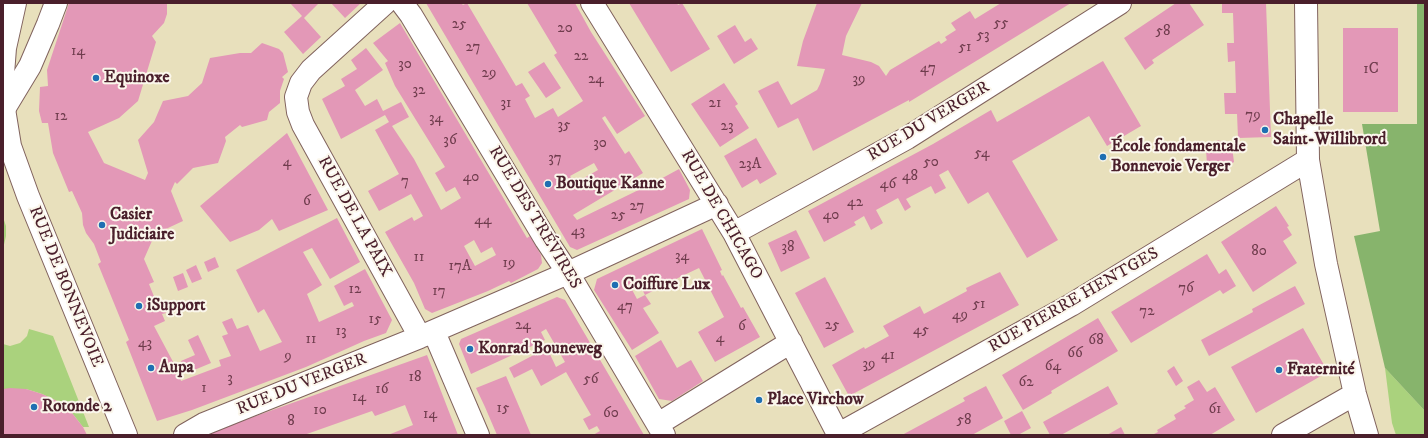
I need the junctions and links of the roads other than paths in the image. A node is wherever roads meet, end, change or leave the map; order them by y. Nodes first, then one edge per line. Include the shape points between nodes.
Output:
1 (15, 3) edge
2 (56, 3) edge
3 (385, 3) edge
4 (402, 3) edge
5 (592, 3) edge
6 (1120, 3) edge
7 (1306, 3) edge
8 (4, 109) junction
9 (7, 147) edge
10 (1308, 160) junction
11 (717, 204) junction
12 (734, 233) junction
13 (568, 273) junction
14 (427, 334) junction
15 (791, 342) junction
16 (1355, 394) junction
17 (661, 429) edge
18 (126, 435) edge
19 (172, 435) edge
20 (180, 435) edge
21 (185, 435) edge
22 (478, 435) edge
23 (838, 435) edge
24 (1283, 435) edge
25 (1367, 435) edge

1 - 8 street, RUE DE BONNEVOIE via 5,48
2 - 8 street via 30,66
3 - 14 street, RUE DE LA PAIX via 311,70 301,82 296,97 303,125
4 - 13 street, RUE DES TRÉVIRES
5 - 11 street, RUE DE CHICAGO
6 - 12 street, RUE DU VERGER via 907,138
7 - 10 street
8 - 9 street, RUE DE BONNEVOIE
9 - 18 street, RUE DE BONNEVOIE
10 - 16 street via 1326,264
10 - 23 street, RUE PIERRE HENTGES via 1071,305
11 - 12 street, RUE DE CHICAGO
11 - 13 street, RUE DU VERGER
12 - 15 street, RUE DE CHICAGO
13 - 14 street, RUE DU VERGER
13 - 17 street, RUE DES TRÉVIRES
14 - 21 street, RUE DU VERGER via 204,424
14 - 22 street, RUE DE LA PAIX
15 - 17 street
15 - 23 street, RUE DE CHICAGO
16 - 24 street
16 - 25 street
19 - 20 street

